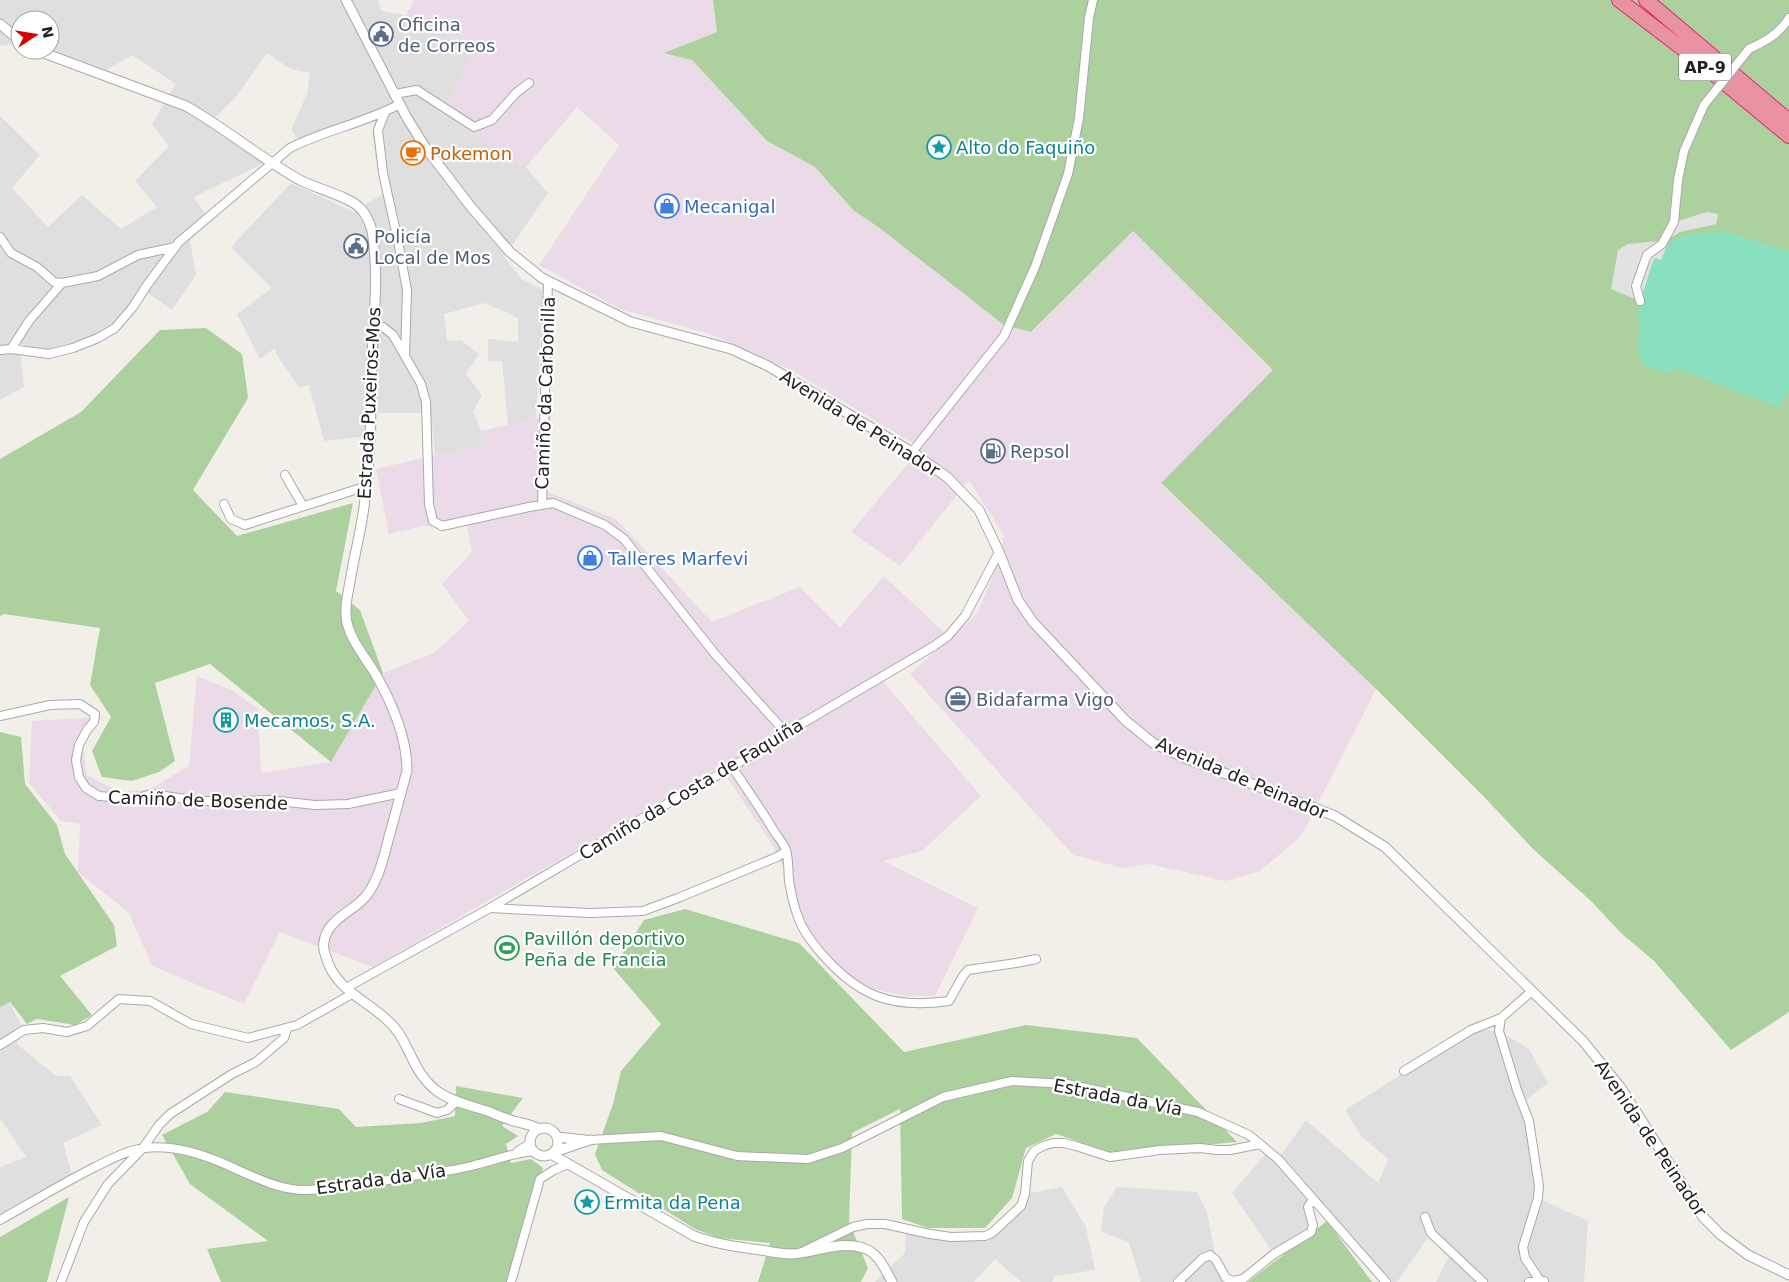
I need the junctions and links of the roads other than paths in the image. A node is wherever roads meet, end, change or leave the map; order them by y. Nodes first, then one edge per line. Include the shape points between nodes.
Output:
1 (346, 0) edge
2 (1093, 0) edge
3 (1619, 0) edge
4 (1646, 0) edge
5 (1789, 18) edge
6 (0, 24) edge
7 (10, 32) edge
8 (60, 59) edge
9 (529, 83) dead end
10 (395, 94) junction
11 (400, 104) junction
12 (385, 112) junction
13 (1789, 121) edge
14 (1789, 136) edge
15 (274, 163) junction
16 (0, 237) edge
17 (175, 247) junction
18 (548, 281) junction
19 (62, 283) junction
20 (1640, 301) dead end
21 (373, 325) junction
22 (11, 349) junction
23 (0, 350) edge
24 (404, 355) junction
25 (912, 452) junction
26 (285, 476) dead end
27 (367, 486) junction
28 (224, 504) dead end
29 (542, 505) junction
30 (303, 506) junction
31 (999, 552) junction
32 (0, 716) edge
33 (786, 732) junction
34 (732, 767) junction
35 (400, 794) junction
36 (786, 851) junction
37 (490, 908) junction
38 (1036, 959) dead end
39 (349, 991) junction
40 (1532, 991) junction
41 (1501, 1018) junction
42 (288, 1028) junction
43 (0, 1044) edge
44 (1404, 1071) dead end
45 (399, 1099) dead end
46 (457, 1101) junction
47 (537, 1131) junction
48 (557, 1137) junction
49 (590, 1140) junction
50 (1260, 1144) junction
51 (532, 1147) junction
52 (143, 1148) junction
53 (552, 1153) junction
54 (568, 1164) junction
55 (1313, 1199) junction
56 (1425, 1217) dead end
57 (0, 1220) edge
58 (799, 1253) junction
59 (1789, 1275) edge
60 (61, 1282) edge
61 (511, 1282) edge
62 (892, 1282) edge
63 (1178, 1282) edge
64 (1386, 1282) edge
65 (1483, 1282) edge
66 (1530, 1282) edge
67 (1543, 1282) edge

1 - 10 street, Avenida de Peinador
2 - 25 street via 1079,118 1068,174 1035,267 1004,336
3 - 14 highway, AP-9
4 - 13 highway, AP-9
5 - 20 street, bridge via 1771,38 1749,49 1704,105 1684,150 1674,222 1662,244 1647,255 1636,286
6 - 7 street
8 - 15 street, Estrada Puxeiros-Mos via 186,106
9 - 10 street via 492,120 474,127 417,90
10 - 11 street, Avenida de Peinador
11 - 12 street
11 - 18 street, Avenida de Peinador via 425,147 471,207 510,252
12 - 15 street via 307,139 290,148
12 - 24 street via 378,130 383,173 407,290
15 - 17 street
15 - 21 street, Estrada Puxeiros-Mos via 314,187 360,207 371,228 374,247
16 - 19 street via 12,253 37,267 54,282
17 - 19 street via 138,255 98,276
17 - 22 street via 115,328 73,348 49,354
18 - 25 street, Avenida de Peinador via 631,322 731,349 768,366
18 - 29 street, Camiño da Carbonilla
19 - 22 street via 29,321
21 - 24 street via 383,327 393,335
21 - 27 street, Estrada Puxeiros-Mos
22 - 23 street
24 - 29 street via 426,402 433,521 442,526
25 - 31 street, Avenida de Peinador via 947,477 979,510
26 - 30 street
27 - 30 street
27 - 35 street, Estrada Puxeiros-Mos via 346,601 346,617 349,631 376,676 404,739 407,758
28 - 30 street via 230,519 245,525
29 - 33 street via 553,503 605,524 624,539 715,654
31 - 33 street, Camiño da Costa de Faquiña via 965,616 948,636
31 - 40 street, Avenida de Peinador via 1018,600 1033,622 1125,720 1153,743 1335,816 1385,847
32 - 35 street, Camiño de Bosende via 50,705 80,704 95,714 94,722 79,745 76,760 86,788 99,796 135,799 150,794 221,802 269,800 315,805 348,804
33 - 34 street, Camiño da Costa de Faquiña
34 - 36 street
34 - 37 street, Camiño da Costa de Faquiña
35 - 39 street, Estrada Puxeiros-Mos via 380,872 371,890 361,903 335,921 324,942 328,964
36 - 37 street via 643,911 590,913
36 - 38 street via 797,916 806,935 844,976 885,1000 908,1004 949,1001 968,970
37 - 39 street, Camiño da Costa de Faquiña
39 - 42 street, Camiño da Costa de Faquiña
39 - 46 street, Estrada Puxeiros-Mos via 387,1019 424,1079 438,1092
40 - 41 street
40 - 59 street, Avenida de Peinador via 1583,1041 1621,1088 1703,1217 1748,1254
41 - 44 street via 1471,1030
41 - 67 street via 1500,1031 1529,1121 1539,1186 1523,1247 1525,1258
42 - 43 street, Camiño da Costa de Faquiña via 248,1038 191,1024 150,1001 119,998 87,1026 66,1032 43,1028 24,1030
42 - 52 street via 284,1038 256,1062 170,1114
45 - 46 street via 437,1113 447,1110
46 - 47 street, Estrada Puxeiros-Mos via 529,1123
47 - 48 street via 549,1129
47 - 51 street
48 - 49 street
48 - 53 street via 558,1145
49 - 50 street, Estrada da Vía via 661,1136 737,1156 808,1159 842,1148 943,1097 1012,1081 1067,1084 1198,1112 1249,1135
49 - 53 street
50 - 55 street, Estrada da Vía via 1278,1159
50 - 58 street via 1230,1150 1160,1150 1110,1157 1070,1144 1053,1143 1034,1152 1028,1161 1021,1206 992,1233 951,1237 885,1224 867,1224 853,1227
51 - 52 street, Estrada da Vía via 450,1170 360,1185 300,1190 252,1177 191,1151
51 - 53 street via 540,1155
52 - 57 street, Estrada da Vía via 81,1174
52 - 60 street via 108,1184 84,1222
53 - 54 street
54 - 58 street via 694,1236 712,1243
54 - 61 street via 540,1179
55 - 63 street via 1308,1207 1313,1225 1311,1232 1274,1254 1243,1279 1233,1281 1226,1278 1210,1255
55 - 64 street, Estrada da Vía
56 - 65 street via 1430,1233
58 - 62 street via 838,1246 864,1248 874,1253
66 - 67 street

